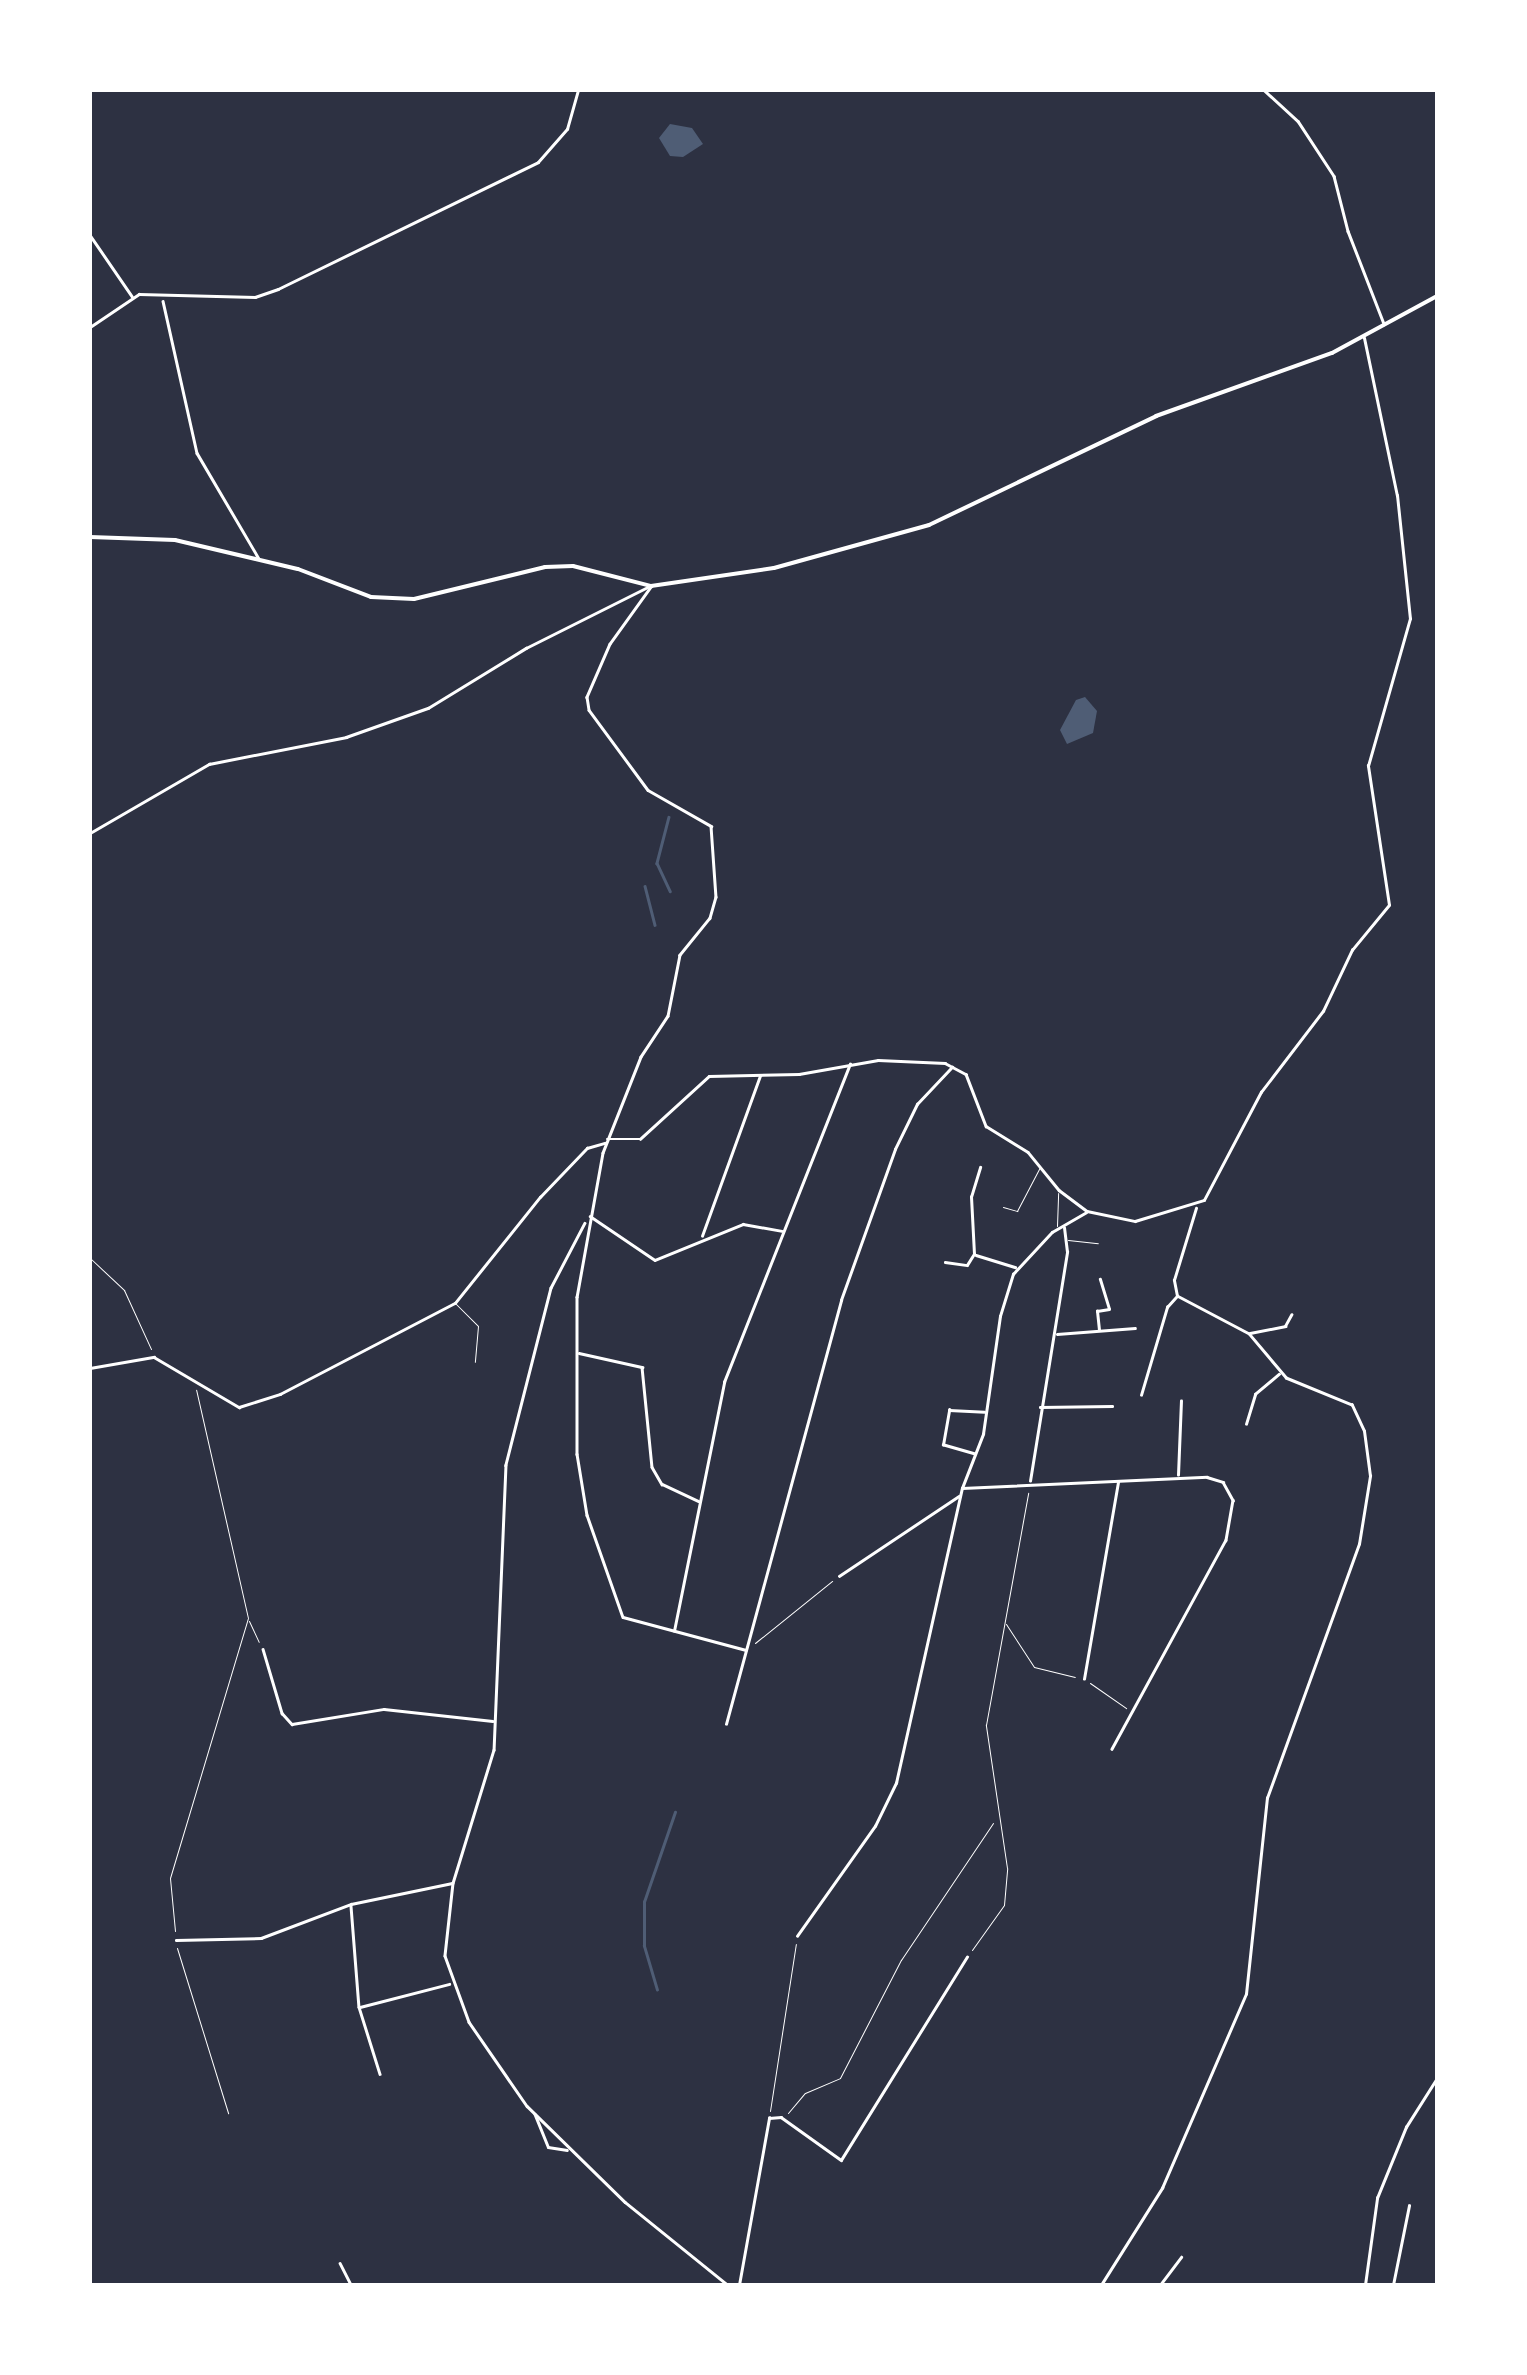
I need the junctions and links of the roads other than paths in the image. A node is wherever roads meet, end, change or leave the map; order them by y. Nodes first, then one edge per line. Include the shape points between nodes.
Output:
1 (578, 90) edge
2 (1264, 90) edge
3 (90, 234) edge
4 (1437, 296) edge
5 (133, 297) junction
6 (163, 299) junction
7 (1385, 325) junction
8 (90, 326) edge
9 (1364, 336) junction
10 (90, 538) edge
11 (258, 558) junction
12 (652, 586) junction
13 (90, 833) edge
14 (850, 1064) junction
15 (953, 1066) junction
16 (760, 1076) junction
17 (606, 1141) junction
18 (980, 1166) dead end
19 (1040, 1167) junction
20 (1059, 1190) junction
21 (1196, 1206) junction
22 (1003, 1207) dead end
23 (1088, 1211) junction
24 (588, 1216) junction
25 (1063, 1227) junction
26 (1057, 1229) junction
27 (782, 1232) junction
28 (703, 1238) junction
29 (1068, 1240) junction
30 (1098, 1243) dead end
31 (974, 1254) junction
32 (946, 1262) dead end
33 (1016, 1268) junction
34 (1100, 1278) dead end
35 (1177, 1296) junction
36 (1096, 1302) dead end
37 (455, 1303) junction
38 (1097, 1310) junction
39 (1291, 1315) dead end
40 (1135, 1328) dead end
41 (1099, 1332) junction
42 (1054, 1334) junction
43 (1249, 1334) junction
44 (578, 1353) junction
45 (475, 1362) dead end
46 (90, 1368) edge
47 (1279, 1372) junction
48 (1140, 1395) dead end
49 (1181, 1401) dead end
50 (1112, 1406) dead end
51 (1040, 1407) junction
52 (987, 1413) junction
53 (1246, 1424) dead end
54 (976, 1455) junction
55 (1178, 1476) junction
56 (1118, 1480) junction
57 (1030, 1482) junction
58 (962, 1488) junction
59 (961, 1495) junction
60 (700, 1502) junction
61 (839, 1576) road end
62 (673, 1632) junction
63 (263, 1649) road end
64 (746, 1650) junction
65 (1084, 1679) road end
66 (494, 1722) junction
67 (726, 1724) dead end
68 (1112, 1749) dead end
69 (453, 1883) junction
70 (351, 1904) junction
71 (797, 1936) road end
72 (176, 1940) road end
73 (967, 1957) road end
74 (452, 1983) junction
75 (359, 2007) junction
76 (380, 2074) dead end
77 (1437, 2078) edge
78 (534, 2113) junction
79 (569, 2150) junction
80 (1409, 2206) dead end
81 (1181, 2257) dead end
82 (340, 2263) dead end
83 (352, 2285) edge
84 (728, 2285) edge
85 (739, 2285) edge
86 (1101, 2285) edge
87 (1160, 2285) edge
88 (1364, 2285) edge
89 (1393, 2285) edge

1 - 6 street via 567,130 538,162 256,298
2 - 7 street via 1298,122 1334,176
3 - 5 street
4 - 7 main road
5 - 6 street
5 - 8 street
6 - 11 street via 197,453
7 - 9 main road
9 - 12 main road via 1298,368 1156,416 909,532 774,568
9 - 21 street via 1397,496 1410,619 1368,766 1389,904 1341,966 1323,1011 1276,1069 1228,1162
10 - 11 main road via 175,540
11 - 12 main road via 370,597 432,599 545,567 573,566
12 - 13 street via 526,648 428,708 346,737 209,764
12 - 17 street via 610,644 587,697 648,790 711,826 716,896 710,918 680,955 668,1016 641,1057
14 - 15 street
14 - 16 street
14 - 27 street
15 - 19 street via 970,1080 986,1126
15 - 64 street via 917,1104 895,1149 841,1300
16 - 17 street via 704,1078 640,1139
16 - 28 street
17 - 24 street
17 - 37 street via 581,1154
18 - 31 street via 970,1196
19 - 20 street
19 - 22 lane via 1017,1212
20 - 23 street
20 - 26 lane
21 - 23 street via 1134,1221
21 - 35 street via 1174,1280
23 - 25 street
24 - 28 street via 655,1260
24 - 44 street
24 - 66 street via 551,1288 506,1464
25 - 26 street
25 - 29 street
26 - 33 street
27 - 28 street via 743,1224
27 - 60 street via 724,1382
29 - 30 lane
29 - 42 street
31 - 32 street via 966,1265
31 - 33 street
33 - 52 street via 1000,1316
34 - 38 street via 1109,1309
35 - 43 street
35 - 48 street via 1167,1307
36 - 38 street
37 - 45 lane via 478,1326
37 - 46 street via 258,1404 220,1401 154,1357
38 - 41 street
39 - 43 street via 1284,1326
40 - 41 street
41 - 42 street
42 - 51 street
43 - 47 street
44 - 60 street via 642,1367 652,1466 662,1484
44 - 62 street via 576,1439 587,1515 628,1622
47 - 53 street via 1255,1394
47 - 86 street via 1352,1405 1364,1431 1370,1476 1359,1544 1278,1753 1261,1836 1252,1960 1237,2021 1162,2188
49 - 55 street
50 - 51 street
51 - 57 street
52 - 54 street
52 - 54 street via 949,1410 942,1445
54 - 58 street
55 - 56 street
55 - 68 street via 1223,1482 1234,1500 1234,1520 1136,1716
56 - 57 street
56 - 65 street
57 - 58 street
58 - 59 street
59 - 61 street
59 - 71 street via 888,1807
60 - 62 street
62 - 64 street
63 - 66 street via 282,1713 292,1724 384,1710
64 - 67 street
66 - 69 street via 494,1750
69 - 70 street
69 - 74 street via 445,1956
70 - 72 street via 261,1938
70 - 75 street
73 - 85 street via 841,2160 785,2120 769,2118
74 - 75 street
74 - 78 street via 468,2022
75 - 76 street
77 - 88 street via 1406,2126 1377,2198
78 - 79 street
78 - 79 street via 548,2147
79 - 84 street
80 - 89 street
81 - 87 street
82 - 83 street

